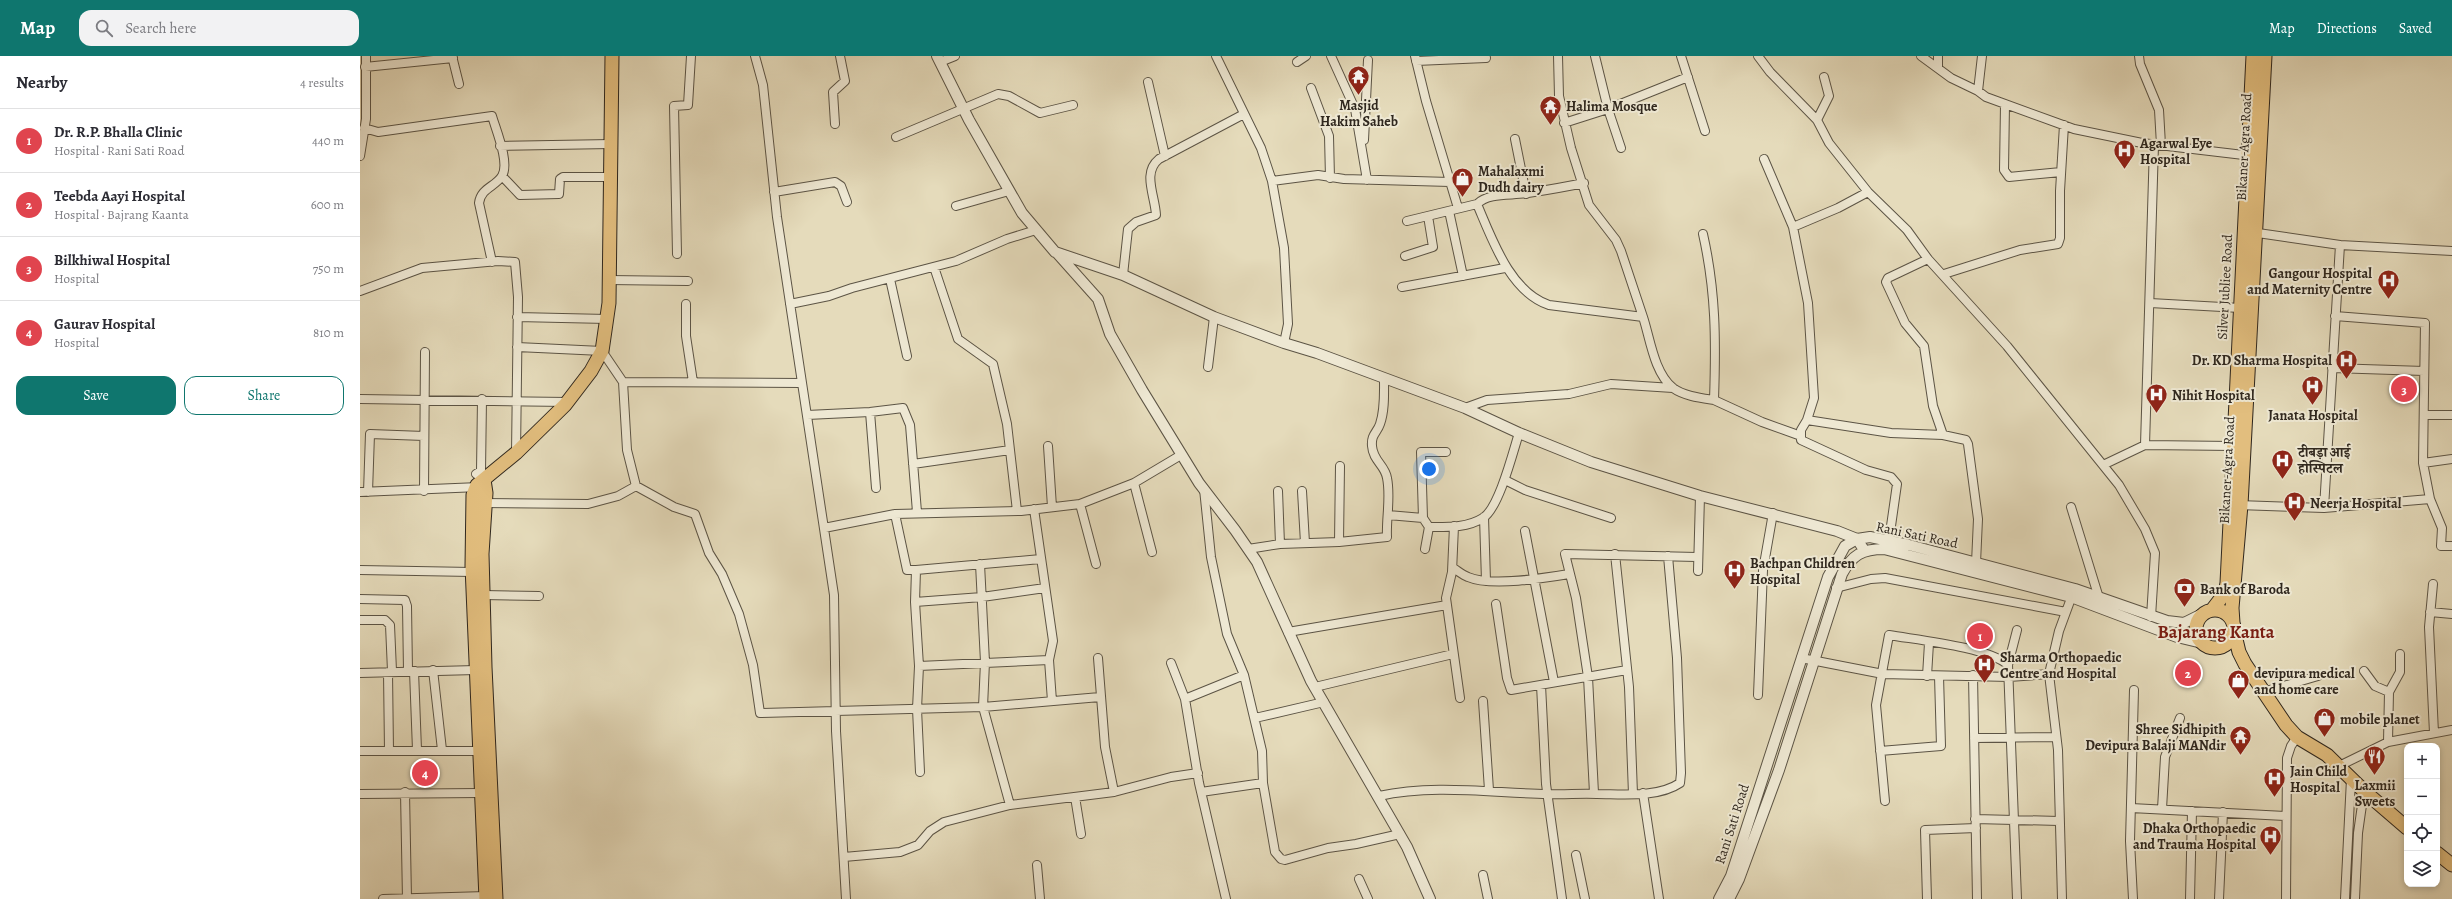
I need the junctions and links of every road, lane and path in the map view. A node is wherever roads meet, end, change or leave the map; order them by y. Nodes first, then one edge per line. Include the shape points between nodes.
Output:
1 (366, 56) edge
2 (612, 56) edge
3 (691, 56) edge
4 (755, 56) edge
5 (840, 56) edge
6 (955, 56) edge
7 (1216, 56) edge
8 (1306, 56) edge
9 (1331, 56) edge
10 (1558, 56) edge
11 (1595, 56) edge
12 (1681, 56) edge
13 (1758, 56) edge
14 (1921, 56) edge
15 (1938, 56) edge
16 (1982, 56) edge
17 (2139, 56) edge
18 (2253, 56) edge
19 (2265, 56) edge
20 (452, 57) edge
21 (1416, 58) edge
22 (1486, 58) dead end
23 (939, 59) edge
24 (1368, 60) dead end
25 (1297, 62) dead end
26 (365, 67) junction
27 (1938, 68) junction
28 (1688, 78) junction
29 (1824, 78) dead end
30 (1148, 82) dead end
31 (459, 84) dead end
32 (363, 88) edge
33 (1311, 88) dead end
34 (1978, 91) junction
35 (2005, 104) junction
36 (1073, 105) dead end
37 (964, 109) junction
38 (1608, 109) junction
39 (1244, 114) junction
40 (1818, 120) junction
41 (1564, 123) junction
42 (834, 124) dead end
43 (2064, 125) junction
44 (364, 128) junction
45 (1705, 131) dead end
46 (896, 137) dead end
47 (1515, 139) dead end
48 (611, 144) junction
49 (2158, 145) junction
50 (500, 146) junction
51 (1363, 147) junction
52 (1621, 148) dead end
53 (360, 156) edge
54 (1165, 156) junction
55 (2253, 156) junction
56 (1764, 159) dead end
57 (2061, 172) junction
58 (502, 176) junction
59 (610, 177) junction
60 (1330, 178) junction
61 (1367, 180) junction
62 (1272, 181) junction
63 (1450, 182) junction
64 (1584, 183) junction
65 (1010, 191) junction
66 (774, 192) junction
67 (1868, 192) junction
68 (1526, 194) junction
69 (847, 202) dead end
70 (1477, 204) junction
71 (956, 206) dead end
72 (1458, 208) junction
73 (1449, 211) junction
74 (1428, 216) junction
75 (1407, 221) dead end
76 (1794, 227) junction
77 (1036, 230) junction
78 (2249, 231) junction
79 (1703, 234) dead end
80 (2340, 246) junction
81 (2452, 251) edge
82 (1055, 252) junction
83 (677, 254) dead end
84 (1405, 256) dead end
85 (1928, 259) junction
86 (492, 262) junction
87 (934, 266) junction
88 (1506, 268) junction
89 (1944, 274) junction
90 (1123, 275) junction
91 (1463, 276) junction
92 (890, 279) junction
93 (609, 280) junction
94 (688, 281) dead end
95 (1402, 287) dead end
96 (360, 291) edge
97 (2150, 303) junction
98 (686, 304) dead end
99 (790, 304) junction
100 (2240, 308) junction
101 (517, 316) junction
102 (2335, 316) junction
103 (1214, 317) junction
104 (1642, 317) junction
105 (607, 319) junction
106 (1284, 344) junction
107 (517, 347) junction
108 (602, 351) junction
109 (425, 352) dead end
110 (907, 356) dead end
111 (1208, 367) dead end
112 (2332, 368) junction
113 (2424, 371) junction
114 (1384, 378) junction
115 (624, 382) junction
116 (693, 382) junction
117 (802, 383) junction
118 (1673, 388) junction
119 (360, 399) edge
120 (424, 399) junction
121 (482, 399) junction
122 (516, 399) junction
123 (1714, 400) junction
124 (568, 402) junction
125 (1465, 408) junction
126 (870, 412) junction
127 (807, 415) junction
128 (2424, 415) junction
129 (2452, 415) edge
130 (1808, 420) junction
131 (1519, 433) junction
132 (360, 434) edge
133 (370, 434) junction
134 (1943, 435) junction
135 (424, 436) junction
136 (1801, 436) junction
137 (2145, 445) junction
138 (1048, 446) dead end
139 (2233, 446) junction
140 (1010, 450) junction
141 (1446, 452) dead end
142 (516, 453) junction
143 (1181, 455) junction
144 (2452, 459) edge
145 (2423, 463) junction
146 (913, 464) junction
147 (2103, 465) junction
148 (1340, 466) dead end
149 (1505, 480) junction
150 (480, 482) junction
151 (1134, 483) junction
152 (636, 486) junction
153 (876, 488) dead end
154 (1204, 489) junction
155 (424, 491) junction
156 (1278, 491) dead end
157 (1302, 491) dead end
158 (364, 492) edge
159 (1700, 496) junction
160 (2430, 499) junction
161 (479, 503) junction
162 (1080, 504) junction
163 (2236, 504) junction
164 (1052, 507) junction
165 (2071, 507) dead end
166 (2324, 508) junction
167 (1034, 509) junction
168 (1017, 511) junction
169 (917, 512) junction
170 (1772, 513) junction
171 (895, 514) junction
172 (1388, 515) junction
173 (1484, 517) junction
174 (1423, 518) junction
175 (1611, 518) dead end
176 (1454, 526) junction
177 (1429, 527) junction
178 (824, 528) junction
179 (1525, 531) dead end
180 (1857, 539) junction
181 (1889, 540) junction
182 (1339, 542) junction
183 (1305, 543) junction
184 (1280, 544) junction
185 (2452, 546) edge
186 (1248, 549) junction
187 (1425, 549) dead end
188 (1864, 550) junction
189 (1152, 552) dead end
190 (1615, 554) junction
191 (1668, 556) junction
192 (1697, 557) junction
193 (1041, 559) junction
194 (1976, 562) junction
195 (980, 564) junction
196 (1096, 564) dead end
197 (1453, 568) junction
198 (360, 570) edge
199 (918, 570) junction
200 (1698, 571) dead end
201 (472, 572) junction
202 (1569, 574) junction
203 (1534, 580) junction
204 (1486, 581) junction
205 (2434, 584) dead end
206 (1045, 588) junction
207 (1836, 588) junction
208 (2073, 593) junction
209 (483, 595) junction
210 (539, 596) dead end
211 (982, 597) junction
212 (2099, 598) junction
213 (360, 599) edge
214 (915, 602) junction
215 (1496, 604) dead end
216 (1447, 605) junction
217 (2066, 612) junction
218 (2208, 612) junction
219 (2430, 612) junction
220 (2452, 614) edge
221 (2151, 617) junction
222 (360, 620) edge
223 (2234, 627) junction
224 (2017, 630) dead end
225 (1288, 632) junction
226 (1929, 642) junction
227 (2202, 643) junction
228 (2218, 649) junction
229 (1453, 654) junction
230 (2400, 654) dead end
231 (1098, 658) dead end
232 (1801, 658) junction
233 (1049, 660) junction
234 (1813, 660) junction
235 (985, 662) junction
236 (1171, 663) dead end
237 (2245, 664) junction
238 (2008, 665) junction
239 (919, 666) junction
240 (433, 670) junction
241 (476, 670) junction
242 (1627, 670) junction
243 (411, 671) junction
244 (2364, 671) dead end
245 (390, 672) junction
246 (360, 673) edge
247 (1883, 674) junction
248 (2049, 674) junction
249 (1244, 675) junction
250 (1587, 675) junction
251 (1973, 675) junction
252 (1927, 676) junction
253 (1939, 676) junction
254 (2318, 676) dead end
255 (2009, 677) junction
256 (1554, 682) junction
257 (1541, 685) junction
258 (1315, 687) junction
259 (2134, 690) dead end
260 (2262, 692) junction
261 (2389, 692) junction
262 (1758, 695) dead end
263 (1100, 698) junction
264 (1460, 698) dead end
265 (1185, 699) junction
266 (1052, 701) junction
267 (1483, 701) dead end
268 (1324, 702) junction
269 (983, 706) junction
270 (917, 709) junction
271 (836, 712) junction
272 (1255, 718) junction
273 (2180, 718) dead end
274 (2452, 730) edge
275 (2434, 733) junction
276 (2056, 736) junction
277 (2011, 737) junction
278 (2297, 737) junction
279 (1974, 738) junction
280 (2388, 742) junction
281 (417, 750) junction
282 (442, 750) junction
283 (360, 751) edge
284 (389, 751) junction
285 (479, 751) junction
286 (1880, 751) junction
287 (2340, 766) junction
288 (920, 772) dead end
289 (1198, 773) junction
290 (2351, 779) junction
291 (1263, 782) junction
292 (1489, 790) junction
293 (2364, 791) junction
294 (405, 792) junction
295 (1114, 792) junction
296 (1201, 792) junction
297 (480, 793) junction
298 (1643, 793) junction
299 (360, 794) edge
300 (1548, 794) junction
301 (1594, 794) junction
302 (1633, 794) junction
303 (1379, 796) junction
304 (1075, 797) junction
305 (1885, 801) dead end
306 (1010, 805) junction
307 (2131, 808) junction
308 (2162, 809) junction
309 (2192, 811) junction
310 (2223, 812) junction
311 (2285, 816) junction
312 (1976, 819) junction
313 (2015, 821) junction
314 (2060, 821) junction
315 (2404, 825) edge
316 (1976, 828) junction
317 (1081, 834) dead end
318 (1400, 834) junction
319 (1576, 855) dead end
320 (2440, 856) edge
321 (844, 857) junction
322 (1037, 865) dead end
323 (2452, 866) edge
324 (1483, 875) dead end
325 (1735, 877) junction
326 (1359, 878) dead end
327 (407, 898) edge
328 (489, 898) edge
329 (383, 899) edge
330 (846, 899) edge
331 (1040, 899) edge
332 (1226, 899) edge
333 (1368, 899) edge
334 (1430, 899) edge
335 (1488, 899) edge
336 (1562, 899) edge
337 (1585, 899) edge
338 (1659, 899) edge
339 (1719, 899) edge
340 (1730, 899) edge
341 (1927, 899) edge
342 (1977, 899) edge
343 (2017, 899) edge
344 (2062, 899) edge
345 (2133, 899) edge
346 (2190, 899) edge
347 (2219, 899) edge
348 (2286, 899) edge
349 (2345, 899) edge
350 (2355, 899) edge

1 - 26 street
2 - 48 main road
3 - 83 street via 688,106 674,106
4 - 66 street via 763,85
5 - 42 street via 845,81 833,92
6 - 23 street
7 - 39 street
8 - 25 street
9 - 51 street via 1352,99
10 - 41 street via 1559,96
11 - 38 street
12 - 28 street
13 - 40 street via 1770,72
14 - 27 street
15 - 27 street
16 - 34 street
17 - 49 street via 2159,110
18 - 55 main road, Silver Jubliee Road
19 - 55 main road, Bikaner-Agra Road
20 - 26 street
20 - 31 street
21 - 22 street
21 - 63 street
23 - 37 street
24 - 51 street
26 - 32 street
27 - 34 street via 1951,78
28 - 38 street
28 - 45 street
29 - 40 street via 1829,96
30 - 54 street
32 - 44 street
33 - 60 street via 1329,136
34 - 35 street
35 - 43 street
35 - 57 street via 2006,175
36 - 37 street via 1040,113 1010,96 998,94
37 - 46 street
37 - 65 street
38 - 41 street
38 - 52 street
39 - 54 street
39 - 62 street via 1261,148
40 - 67 street via 1829,143
41 - 64 street
43 - 49 street
43 - 57 street
44 - 50 street via 378,132 492,116
44 - 53 street
47 - 68 street
48 - 50 street
48 - 59 main road
49 - 55 street
49 - 97 street
50 - 58 street via 505,158
51 - 61 street
54 - 90 street via 1152,166 1150,174 1156,215 1136,222 1128,229
55 - 78 main road, Silver Jubliee Road
56 - 76 street
57 - 89 street via 2058,244 2020,250
58 - 59 street via 517,193 523,195 559,194 560,179 563,176
58 - 86 street via 484,191 479,203
59 - 93 main road
60 - 61 street
60 - 62 street via 1314,175
61 - 63 street
62 - 106 street via 1284,248 1288,324
63 - 72 street
64 - 68 street
64 - 104 street via 1593,212 1616,240 1621,251
65 - 71 street
65 - 77 street via 1022,213
66 - 69 street via 835,182 841,186
66 - 99 street
67 - 76 street
67 - 85 street via 1907,230
68 - 70 street via 1506,194 1481,200
70 - 72 street
70 - 88 street
72 - 73 street
73 - 74 street
73 - 91 street
74 - 75 street
74 - 84 street via 1433,247
76 - 130 street via 1810,328 1814,398
77 - 82 street
77 - 87 street via 1007,239 956,261
78 - 80 street
78 - 100 main road, Silver Jubliee Road
78 - 163 main road, Bikaner-Agra Road
79 - 123 street via 1716,318
80 - 81 street
80 - 102 street
82 - 90 street
82 - 143 street via 1098,299 1110,334
85 - 89 street
85 - 134 street via 1888,278 1886,282 1906,324 1924,346 1934,406
86 - 96 street via 422,268
86 - 101 street via 515,262
87 - 92 street
87 - 140 street via 958,339 993,364
88 - 91 street
88 - 104 street via 1528,292 1545,304
89 - 147 street via 2007,346
90 - 103 street
91 - 95 street
92 - 99 street
92 - 110 street
93 - 94 street
93 - 105 main road
97 - 100 street
97 - 137 street
98 - 116 street via 686,336
99 - 117 street
100 - 139 main road, Silver Jubliee Road
101 - 105 street
101 - 107 street
102 - 112 street
102 - 113 street via 2425,323
103 - 106 street
103 - 111 street
104 - 118 street via 1661,373
105 - 108 main road
106 - 114 street via 1317,353
107 - 108 street
107 - 122 street
108 - 115 street
108 - 124 main road
109 - 120 street
112 - 113 street
112 - 166 street
113 - 128 street
114 - 125 street
114 - 172 street via 1380,426 1373,433 1371,446 1374,458 1385,470 1388,481
115 - 116 street
115 - 152 street via 627,450
116 - 117 street
117 - 127 street
118 - 123 street via 1689,395
118 - 125 street via 1611,384 1569,394 1487,400
119 - 120 street
120 - 121 street
120 - 135 street
121 - 122 street
121 - 150 street
122 - 124 street
122 - 142 street
123 - 136 street
124 - 142 main road
125 - 131 street
126 - 127 street
126 - 146 street via 903,408 910,425
126 - 153 street
127 - 178 street
128 - 129 street
128 - 145 street
130 - 134 street via 1891,433
130 - 136 street via 1803,425
131 - 149 street
131 - 159 street via 1591,462
132 - 133 street
133 - 135 street
133 - 158 street
134 - 194 street via 1962,438 1968,444 1978,519
135 - 155 street
136 - 181 street via 1801,440 1866,470 1891,477 1897,484
137 - 139 street
137 - 147 street
138 - 164 street
139 - 163 main road, Silver Jubliee Road
140 - 146 street
140 - 168 street
141 - 174 street via 1421,452
142 - 150 main road
143 - 151 street
143 - 154 street
144 - 145 street
145 - 160 street
146 - 169 street
147 - 221 street via 2135,510 2152,542 2155,553
148 - 182 street
149 - 173 street
149 - 175 street via 1525,490
150 - 155 street
150 - 161 main road
151 - 162 street
151 - 189 street
152 - 161 street via 618,496 588,504
152 - 271 street via 674,507 695,514 709,553 722,574 739,614 753,665 760,713 810,710
154 - 186 street
154 - 249 street via 1211,558 1227,634
155 - 158 street
156 - 184 street
157 - 183 street
159 - 170 street
159 - 192 street
160 - 166 street
160 - 185 street via 2442,528 2441,546
161 - 201 main road
161 - 209 main road
162 - 164 street
162 - 196 street
163 - 166 street
163 - 218 main road, Silver Jubliee Road via 2225,594
163 - 223 main road, Bikaner-Agra Road via 2232,608
164 - 167 street
165 - 212 street
167 - 168 street
167 - 193 street
168 - 169 street
169 - 171 street
170 - 180 street
170 - 262 street via 1763,570
171 - 178 street
171 - 199 street via 907,570
172 - 174 street
172 - 182 street via 1387,537
173 - 176 street
173 - 204 street
174 - 177 street
176 - 177 street
176 - 197 street
177 - 187 street
178 - 271 street via 834,595
179 - 203 street
180 - 181 street, Rani Sati Road via 1870,537
180 - 188 street
180 - 232 street, Rani Sati Road via 1845,546 1834,562
181 - 194 street, Rani Sati Road
182 - 183 street
183 - 184 street
184 - 186 street
186 - 225 street via 1257,562
188 - 207 street via 1849,561
188 - 208 street via 1884,549
190 - 191 street
190 - 202 street via 1565,554
190 - 242 street
191 - 192 street
191 - 298 street via 1677,658 1680,783 1672,788
192 - 200 street
193 - 195 street
193 - 206 street
194 - 208 street, Rani Sati Road
195 - 199 street
195 - 211 street
197 - 204 street via 1469,578
197 - 216 street via 1446,594
198 - 201 street
199 - 214 street
201 - 241 main road
202 - 203 street
202 - 250 street via 1576,598
203 - 204 street
203 - 256 street
205 - 219 street
206 - 211 street
206 - 233 street via 1053,641
207 - 217 street via 1885,578
207 - 234 street
208 - 212 street, Rani Sati Road
208 - 217 street
208 - 227 street via 2166,633
209 - 210 street
209 - 328 main road
211 - 214 street
211 - 235 street
212 - 221 street, Rani Sati Road
213 - 243 street via 405,600
214 - 239 street
215 - 257 street via 1509,688 1514,690
216 - 225 street
216 - 229 street
217 - 248 street
218 - 221 street, Rani Sati Road via 2184,623
218 - 223 main road via 2221,611 2228,615
218 - 227 main road via 2198,620 2196,628 2197,636
219 - 220 street
219 - 275 street
222 - 245 street via 385,620 390,625
223 - 228 main road via 2229,642
223 - 237 main road, Bikaner-Agra Road via 2239,652
224 - 238 street
225 - 258 street
226 - 238 street via 2001,658
226 - 247 street via 1888,636
226 - 252 street
227 - 228 main road via 2209,648
228 - 237 main road via 2235,655
229 - 258 street
229 - 264 street
230 - 261 street via 2400,672
231 - 263 street
232 - 234 street
232 - 325 street, Rani Sati Road
233 - 235 street
233 - 266 street
234 - 247 street
234 - 325 street via 1779,770
235 - 239 street
235 - 269 street
236 - 265 street
237 - 260 main road, Bikaner-Agra Road
238 - 255 street
239 - 270 street
240 - 241 street
240 - 243 street
240 - 282 street
241 - 285 main road
242 - 250 street
242 - 302 street via 1633,738
243 - 245 street
243 - 281 street
244 - 261 street via 2375,686
245 - 246 street
245 - 284 street
247 - 252 street
247 - 286 street via 1876,705
248 - 255 street
248 - 276 street
249 - 265 street
249 - 272 street
250 - 256 street
250 - 301 street
251 - 253 street
251 - 255 street
251 - 279 street
252 - 253 street
253 - 286 street via 1941,746
254 - 260 street
255 - 277 street
256 - 257 street
257 - 300 street
258 - 268 street
259 - 307 street
260 - 278 main road, Bikaner-Agra Road
261 - 280 street
263 - 266 street
263 - 295 street via 1105,747
265 - 289 street
266 - 269 street
267 - 292 street
268 - 272 street
268 - 303 street
269 - 270 street
269 - 306 street
270 - 271 street
270 - 288 street
271 - 321 street
272 - 291 street via 1262,751
273 - 308 street via 2165,757
274 - 275 street
275 - 280 street
276 - 277 street
276 - 314 street
277 - 279 street
277 - 313 street
278 - 287 main road
278 - 311 street via 2290,746 2287,758
279 - 312 street
280 - 287 street
281 - 282 street
281 - 284 street
282 - 285 street
283 - 284 street
285 - 297 main road
286 - 305 street
287 - 290 main road
289 - 295 street via 1171,777
289 - 296 street
290 - 293 main road
290 - 349 street
291 - 296 street
291 - 318 street via 1271,838 1275,852 1281,859
292 - 300 street
292 - 303 street via 1404,790
293 - 315 main road
293 - 350 street
294 - 297 street
294 - 299 street
294 - 327 street
295 - 304 street
296 - 332 street
297 - 328 main road
298 - 302 street
298 - 338 street
300 - 301 street
300 - 336 street
301 - 302 street
303 - 318 street
304 - 306 street
304 - 317 street
306 - 321 street via 944,822 930,831 918,845 900,852
307 - 308 street
307 - 345 street
308 - 309 street
309 - 310 street
309 - 346 street
310 - 311 street
310 - 347 street
311 - 348 street
312 - 313 street
312 - 316 street
313 - 314 street
313 - 343 street
314 - 344 street
316 - 341 street via 1925,830
316 - 342 street
318 - 334 street
319 - 337 street
320 - 323 main road
321 - 330 street
322 - 331 street
324 - 335 street
325 - 339 street, Rani Sati Road
325 - 340 street
326 - 333 street
327 - 328 street
327 - 329 street

